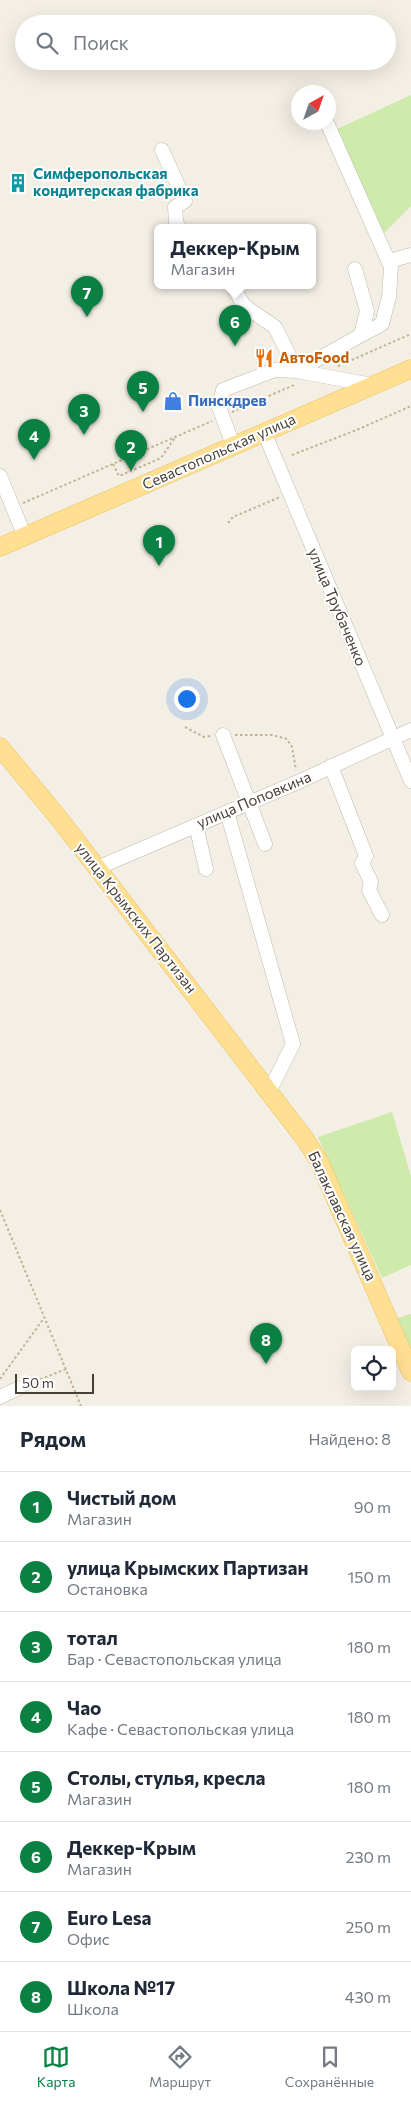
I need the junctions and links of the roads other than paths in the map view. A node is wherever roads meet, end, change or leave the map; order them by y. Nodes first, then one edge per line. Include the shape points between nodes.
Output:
1 (330, 130) edge
2 (162, 150) dead end
3 (177, 224) edge
4 (411, 255) edge
5 (389, 261) junction
6 (355, 269) dead end
7 (234, 289) edge
8 (361, 335) junction
9 (411, 369) edge
10 (296, 378) junction
11 (372, 385) junction
12 (264, 432) junction
13 (233, 446) junction
14 (0, 476) edge
15 (25, 537) junction
16 (0, 548) edge
17 (411, 730) edge
18 (223, 735) road end
19 (392, 738) junction
20 (0, 746) edge
21 (331, 766) junction
22 (411, 782) edge
23 (248, 802) junction
24 (226, 812) junction
25 (196, 825) junction
26 (265, 844) dead end
27 (96, 868) junction
28 (206, 869) dead end
29 (382, 915) dead end
30 (269, 1092) junction
31 (411, 1372) edge
32 (19, 1388) road end
33 (0, 1397) edge

1 - 5 street
2 - 3 street via 185,201 175,207
4 - 5 street
5 - 8 street via 389,297 382,324
6 - 8 street via 367,311
7 - 10 street via 243,304 275,327
8 - 10 street via 310,365
9 - 11 main road, Севастопольская улица
10 - 11 street
10 - 13 street via 275,370 223,390 219,407
11 - 12 main road, Севастопольская улица
12 - 13 main road, Севастопольская улица
12 - 19 street, улица Трубаченко
13 - 15 main road, Севастопольская улица
14 - 15 street
15 - 16 main road, Севастопольская улица
17 - 19 street, улица Поповкина
18 - 23 street
19 - 21 street, улица Поповкина
19 - 22 street, улица Трубаченко
20 - 27 main road, улица Крымских Партизан
21 - 23 street, улица Поповкина
21 - 29 street via 366,856 362,863 371,882 368,890
23 - 24 street, улица Поповкина
23 - 26 street
24 - 25 street, улица Поповкина
24 - 30 street via 293,1044
25 - 27 street, улица Поповкина
25 - 28 street
27 - 30 main road, улица Крымских Партизан
30 - 31 main road, Балаклавская улица via 319,1161
32 - 33 street

